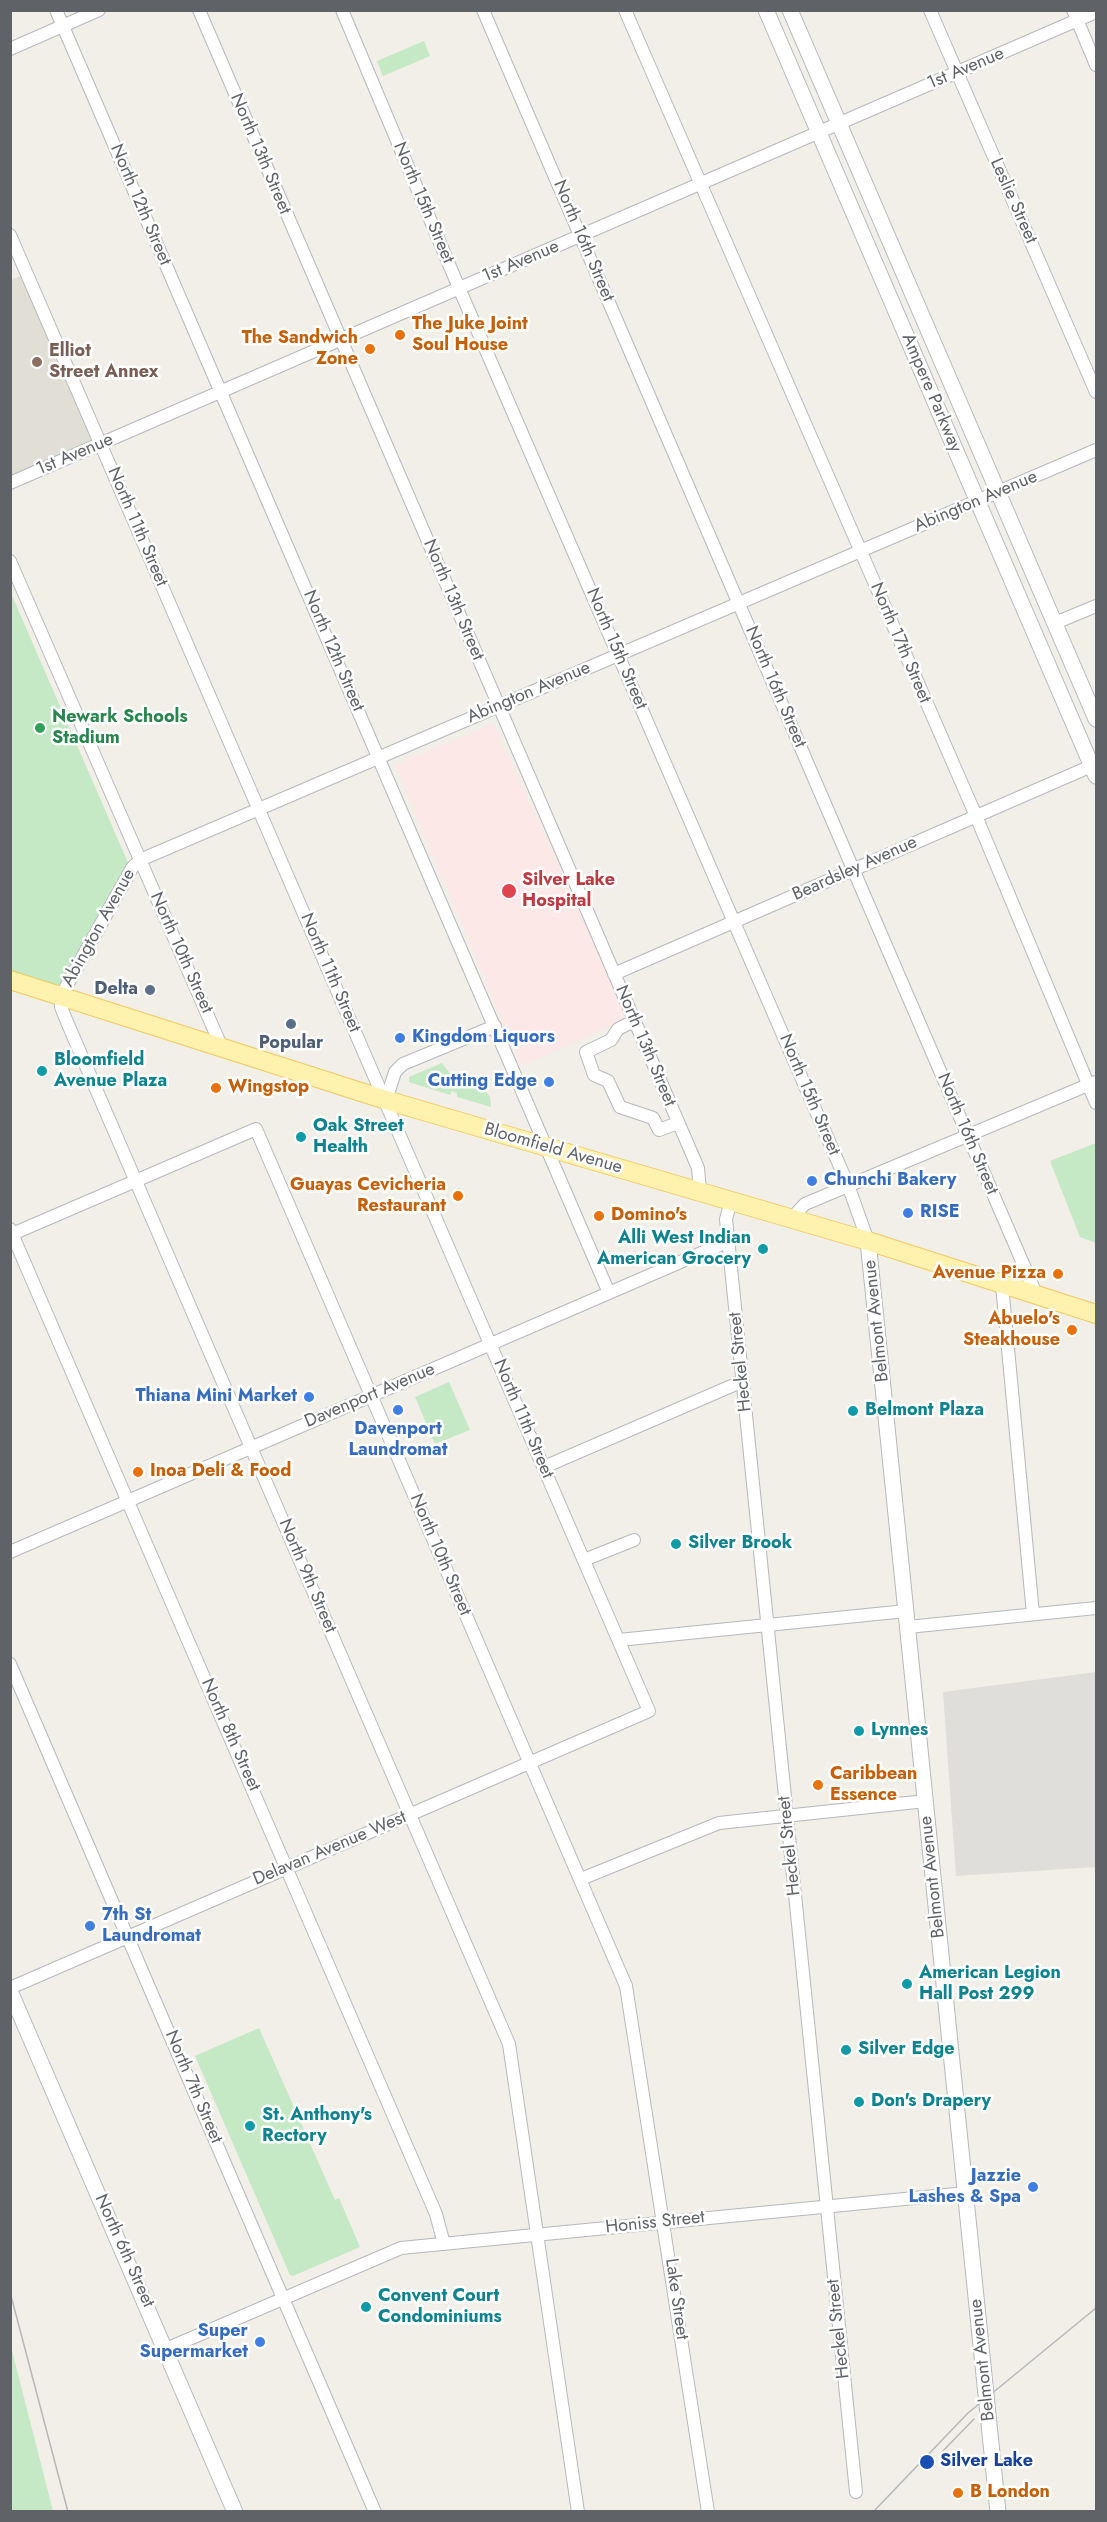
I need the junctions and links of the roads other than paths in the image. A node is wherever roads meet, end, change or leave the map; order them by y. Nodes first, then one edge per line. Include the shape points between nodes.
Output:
1 (56, 10) edge
2 (99, 10) edge
3 (198, 10) edge
4 (342, 10) edge
5 (483, 10) edge
6 (624, 10) edge
7 (766, 10) edge
8 (790, 10) edge
9 (930, 10) edge
10 (1096, 12) edge
11 (1075, 16) edge
12 (63, 27) junction
13 (10, 49) edge
14 (1096, 64) edge
15 (957, 73) junction
16 (839, 124) junction
17 (819, 133) junction
18 (700, 184) junction
19 (10, 235) edge
20 (580, 236) junction
21 (459, 288) junction
22 (340, 340) junction
23 (220, 392) junction
24 (1096, 392) edge
25 (100, 444) junction
26 (1096, 450) edge
27 (10, 483) edge
28 (998, 492) junction
29 (978, 501) junction
30 (861, 551) junction
31 (10, 561) edge
32 (739, 603) junction
33 (1096, 606) edge
34 (1055, 623) junction
35 (618, 655) junction
36 (498, 706) junction
37 (1096, 720) edge
38 (378, 758) junction
39 (1095, 769) edge
40 (259, 809) junction
41 (976, 816) junction
42 (140, 860) junction
43 (853, 870) junction
44 (734, 922) junction
45 (614, 974) junction
46 (10, 980) edge
47 (61, 996) junction
48 (634, 1021) junction
49 (495, 1026) junction
50 (222, 1048) junction
51 (1093, 1083) edge
52 (386, 1100) junction
53 (1096, 1103) edge
54 (678, 1124) junction
55 (968, 1136) junction
56 (548, 1149) junction
57 (136, 1181) junction
58 (848, 1185) junction
59 (700, 1191) junction
60 (731, 1201) junction
61 (791, 1219) junction
62 (11, 1233) edge
63 (729, 1241) junction
64 (868, 1241) junction
65 (1002, 1285) junction
66 (609, 1293) junction
67 (1037, 1296) junction
68 (1096, 1314) edge
69 (491, 1344) junction
70 (743, 1381) junction
71 (371, 1396) junction
72 (251, 1448) junction
73 (544, 1467) junction
74 (128, 1501) junction
75 (634, 1540) dead end
76 (10, 1552) edge
77 (584, 1560) junction
78 (1096, 1608) edge
79 (906, 1611) junction
80 (1033, 1614) junction
81 (768, 1625) junction
82 (908, 1627) junction
83 (619, 1640) junction
84 (10, 1664) edge
85 (649, 1711) joint
86 (530, 1763) junction
87 (926, 1801) junction
88 (410, 1815) junction
89 (787, 1816) junction
90 (288, 1868) junction
91 (580, 1879) junction
92 (128, 1937) junction
93 (624, 1981) joint
94 (10, 1990) edge
95 (966, 2193) junction
96 (827, 2206) junction
97 (665, 2222) junction
98 (539, 2234) junction
99 (444, 2244) junction
100 (283, 2298) junction
101 (166, 2349) junction
102 (856, 2492) dead end
103 (236, 2511) edge
104 (375, 2511) edge
105 (578, 2511) edge
106 (708, 2511) edge
107 (998, 2511) edge

1 - 12 street, North 12th Street
2 - 12 street
3 - 22 street, North 13th Street
4 - 21 street, North 15th Street
5 - 20 street, North 16th Street
6 - 18 street, North 17th Street
7 - 17 street, Ampere Parkway
8 - 16 street, Ampere Parkway
9 - 15 street, Leslie Street
10 - 11 street, 1st Avenue
11 - 14 street
11 - 15 street, 1st Avenue
12 - 13 street
12 - 23 street, North 12th Street
15 - 16 street, 1st Avenue
15 - 24 street, Leslie Street
16 - 17 street, 1st Avenue
16 - 28 street, Ampere Parkway
17 - 18 street, 1st Avenue
17 - 29 street, Ampere Parkway
18 - 20 street, 1st Avenue
18 - 30 street, North 17th Street
19 - 25 street, North 11th Street
20 - 21 street, 1st Avenue
20 - 32 street, North 16th Street
21 - 22 street, 1st Avenue
21 - 35 street, North 15th Street
22 - 23 street, 1st Avenue
22 - 36 street, North 13th Street
23 - 25 street, 1st Avenue
23 - 38 street, North 12th Street
25 - 27 street, 1st Avenue
25 - 40 street, North 11th Street
26 - 28 street, Abington Avenue
28 - 29 street, Abington Avenue
28 - 34 street, Ampere Parkway
29 - 30 street, Abington Avenue
29 - 39 street, Ampere Parkway
30 - 32 street, Abington Avenue
30 - 41 street, North 17th Street
31 - 42 street, North 10th Street
32 - 35 street, Abington Avenue
32 - 43 street, North 16th Street
33 - 34 street
34 - 37 street, Ampere Parkway
35 - 36 street, Abington Avenue
35 - 44 street, North 15th Street
36 - 38 street, Abington Avenue
36 - 45 street, North 13th Street
38 - 40 street, Abington Avenue
38 - 49 street, North 12th Street
39 - 41 street, Beardsley Avenue
40 - 42 street, Abington Avenue
40 - 52 street, North 11th Street
41 - 43 street, Beardsley Avenue
41 - 51 street, North 17th Street
42 - 47 street, Abington Avenue via 130,871
42 - 50 street, North 10th Street
43 - 44 street, Beardsley Avenue
43 - 55 street, North 16th Street
44 - 45 street, Beardsley Avenue
44 - 58 street, North 15th Street
45 - 48 street, North 13th Street
46 - 47 main road, Bloomfield Avenue
47 - 50 main road, Bloomfield Avenue
47 - 57 street, North 9th Street via 63,1014
48 - 54 street, North 13th Street
48 - 54 street via 618,1029 611,1040 586,1052 594,1076 608,1081 620,1107 653,1118 659,1130
49 - 52 street via 404,1065 395,1072
49 - 56 street, North 12th Street
50 - 52 main road, Bloomfield Avenue
51 - 53 street, North 17th Street
51 - 55 street
52 - 56 main road, Bloomfield Avenue
52 - 69 street, North 11th Street
54 - 59 street, North 13th Street via 698,1168
55 - 58 street
55 - 67 street, North 16th Street
56 - 59 main road, Bloomfield Avenue
56 - 66 street, North 12th Street
57 - 62 street
57 - 71 street, North 10th Street via 256,1129
57 - 72 street, North 9th Street
58 - 61 street via 805,1204
58 - 64 street, North 15th Street
59 - 60 main road, Bloomfield Avenue
60 - 61 main road, Bloomfield Avenue
60 - 63 street, Heckel Street via 726,1219
61 - 64 main road, Bloomfield Avenue
62 - 74 street, North 8th Street
63 - 66 street, Davenport Avenue
63 - 70 street, Heckel Street
64 - 65 main road, Bloomfield Avenue
64 - 79 street, Belmont Avenue
65 - 67 main road, Bloomfield Avenue
65 - 80 street
66 - 69 street, Davenport Avenue
67 - 68 main road, Bloomfield Avenue
69 - 71 street, Davenport Avenue
69 - 73 street, North 11th Street
70 - 73 street
70 - 81 street, Heckel Street
71 - 72 street, Davenport Avenue
71 - 86 street, North 10th Street
72 - 74 street, Davenport Avenue
72 - 88 street, North 9th Street
73 - 77 street, North 11th Street
74 - 76 street, Davenport Avenue
74 - 90 street, North 8th Street
75 - 77 street
77 - 83 street, North 11th Street
78 - 80 street
79 - 81 street
79 - 82 street, Belmont Avenue
80 - 82 street
81 - 83 street
81 - 89 street, Heckel Street
82 - 87 street, Belmont Avenue
83 - 85 street, North 11th Street
84 - 92 street, North 7th Street
85 - 86 street, Delavan Avenue West
86 - 88 street, Delavan Avenue West
86 - 91 street, North 10th Street
87 - 89 street
87 - 95 street, Belmont Avenue
88 - 90 street, Delavan Avenue West
88 - 98 street, North 9th Street via 509,2044
89 - 91 street via 712,1825
89 - 96 street, Heckel Street
90 - 92 street, Delavan Avenue West
90 - 99 street, North 8th Street via 436,2214
91 - 93 street, North 10th Street
92 - 94 street, Delavan Avenue West
92 - 100 street, North 7th Street
93 - 97 street, Lake Street
94 - 101 street, North 6th Street
95 - 96 street, Honiss Street
95 - 107 street, Belmont Avenue
96 - 97 street, Honiss Street
96 - 102 street, Heckel Street
97 - 98 street, Honiss Street
97 - 106 street, Lake Street
98 - 99 street, Honiss Street
98 - 105 street, North 9th Street
99 - 100 street, Honiss Street via 401,2248
100 - 101 street, Honiss Street
100 - 104 street, North 7th Street
101 - 103 street, North 6th Street

